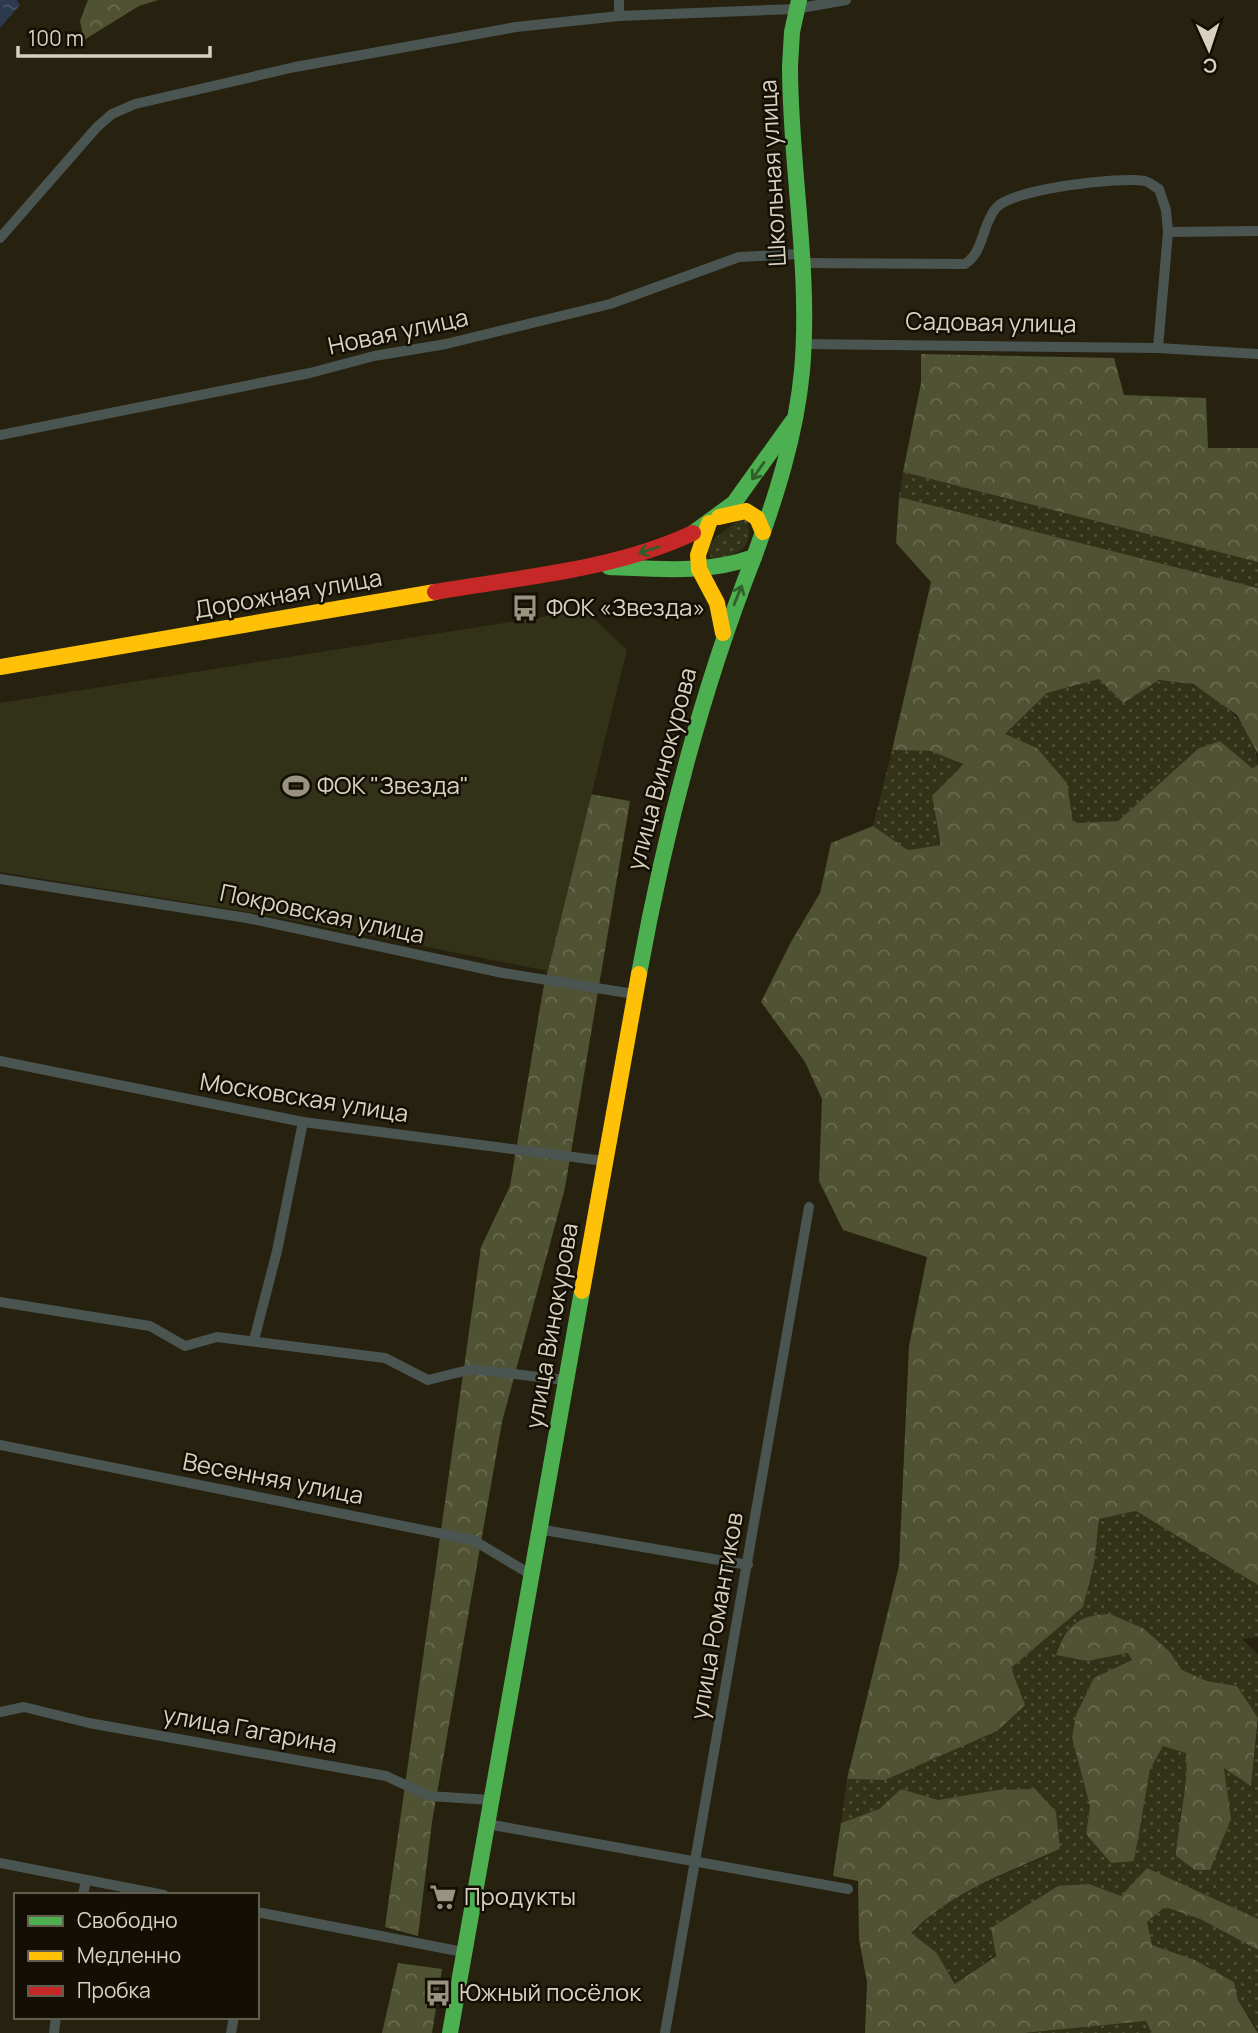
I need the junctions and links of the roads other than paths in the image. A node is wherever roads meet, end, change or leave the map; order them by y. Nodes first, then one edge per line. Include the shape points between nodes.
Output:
1 (619, 0) edge
2 (846, 0) edge
3 (797, 5) edge
4 (619, 16) junction
5 (1258, 231) edge
6 (1168, 232) junction
7 (0, 238) edge
8 (799, 259) junction
9 (803, 344) junction
10 (1158, 348) junction
11 (1258, 354) edge
12 (792, 422) junction
13 (0, 435) edge
14 (714, 520) junction
15 (763, 532) junction
16 (754, 557) junction
17 (584, 566) junction
18 (699, 569) junction
19 (723, 633) junction
20 (0, 667) edge
21 (0, 879) edge
22 (634, 993) junction
23 (0, 1061) edge
24 (303, 1122) junction
25 (604, 1161) junction
26 (809, 1207) dead end
27 (0, 1302) edge
28 (254, 1340) junction
29 (565, 1380) junction
30 (0, 1445) edge
31 (538, 1529) junction
32 (748, 1565) junction
33 (530, 1574) junction
34 (0, 1712) edge
35 (490, 1800) junction
36 (487, 1824) junction
37 (693, 1862) junction
38 (0, 1863) edge
39 (86, 1880) junction
40 (848, 1889) dead end
41 (83, 1893) edge
42 (154, 1893) edge
43 (259, 1912) edge
44 (463, 1952) junction
45 (450, 2033) edge
46 (664, 2033) edge

1 - 4 street
2 - 3 street
3 - 4 street
3 - 8 main road, Школьная улица via 790,105
4 - 7 street via 441,39 206,85 135,104 97,127
5 - 6 street
6 - 8 street via 1159,189 1145,181 1079,184 1005,199 990,216 973,258 965,264
6 - 10 street
8 - 9 main road, Школьная улица
8 - 13 street, Новая улица via 739,257 610,304 446,345
9 - 10 street, Садовая улица
9 - 12 main road
10 - 11 street, Садовая улица
12 -> 14 main road via 745,490
12 - 15 main road
14 - 15 main road via 746,511 757,518
14 -> 17 main road via 673,542
14 - 18 main road via 698,555
15 - 16 main road
16 - 18 main road via 734,566
19 -> 16 main road
17 - 18 main road
17 - 20 main road, Дорожная улица
18 - 19 main road via 716,603
19 - 22 main road, улица Винокурова via 675,797
21 - 22 street, Покровская улица via 247,918 514,975
22 - 25 main road, улица Винокурова
23 - 24 street, Московская улица
24 - 25 street, Московская улица
24 - 28 street
25 - 29 main road, улица Винокурова
26 - 32 street, улица Романтиков
27 - 28 street via 150,1326 186,1346 217,1337
28 - 29 street via 385,1358 428,1380 472,1369
29 - 31 main road, улица Винокурова
30 - 33 street, Весенняя улица via 473,1540
31 - 32 street
31 - 33 main road, улица Винокурова
32 - 37 street, улица Романтиков
33 - 35 main road, улица Винокурова
34 - 35 street, улица Гагарина via 24,1707 89,1723 386,1776 429,1796
35 - 36 main road, улица Винокурова
36 - 37 street
36 - 44 main road, улица Винокурова
37 - 40 street
37 - 46 street, улица Романтиков
38 - 39 street
39 - 41 street
39 - 42 street
43 - 44 street
44 - 45 main road, улица Винокурова

